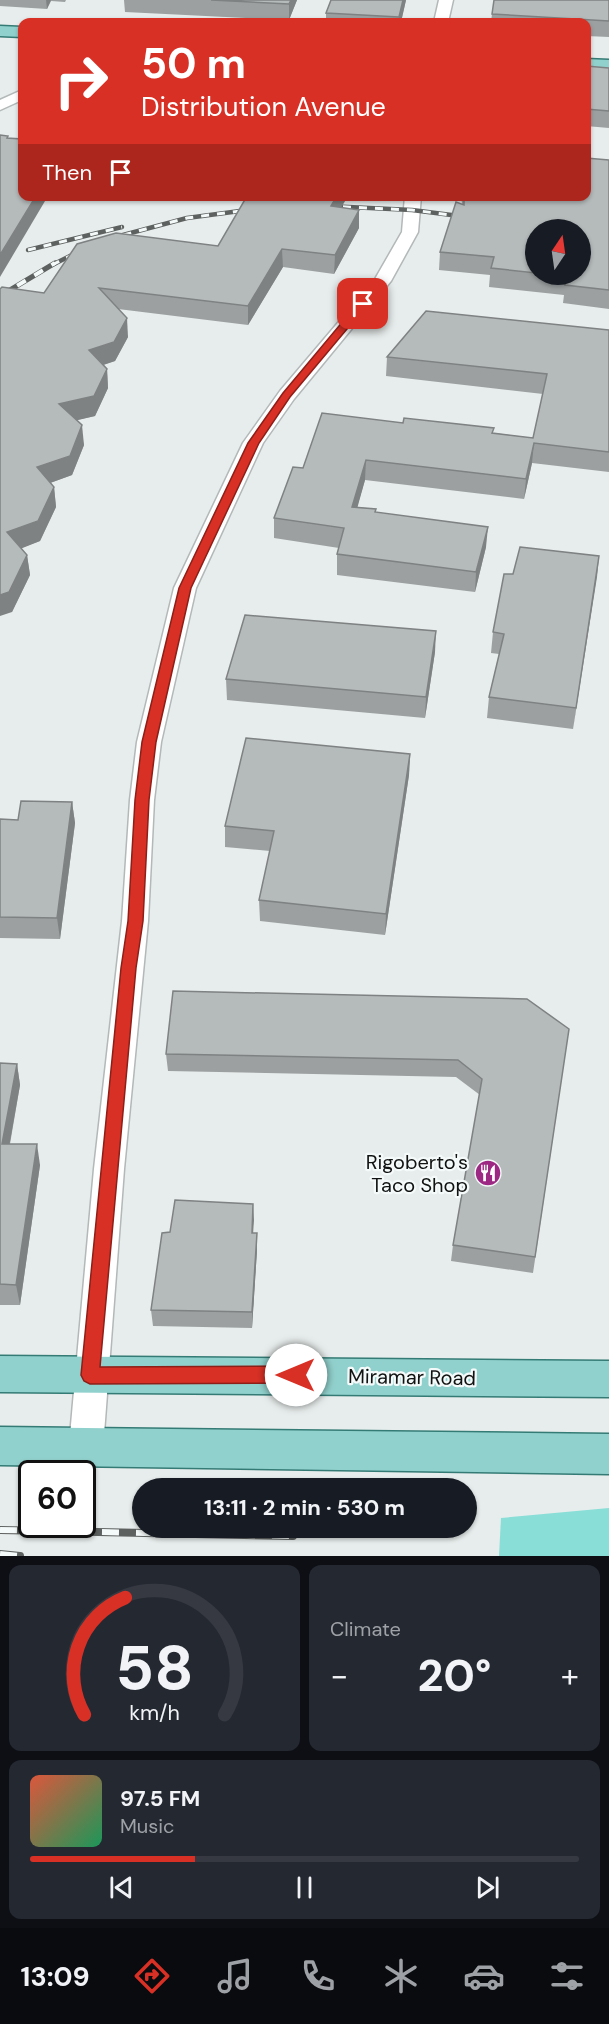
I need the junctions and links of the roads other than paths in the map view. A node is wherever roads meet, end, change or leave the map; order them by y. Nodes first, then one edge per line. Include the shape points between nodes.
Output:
1 (446, 0) edge
2 (442, 18) edge
3 (0, 31) edge
4 (18, 32) edge
5 (591, 64) edge
6 (609, 65) edge
7 (18, 96) edge
8 (0, 106) edge
9 (413, 201) edge
10 (0, 1374) edge
11 (90, 1375) junction
12 (609, 1379) edge
13 (0, 1446) edge
14 (86, 1447) junction
15 (609, 1454) edge

1 - 2 street
3 - 4 main road
5 - 6 main road
7 - 8 street
9 - 11 street via 410,232 382,280 287,395 253,443 185,588 149,742
10 - 11 main road, Miramar Road
11 - 12 main road, Miramar Road
11 - 14 street
13 - 14 main road
14 - 15 main road

